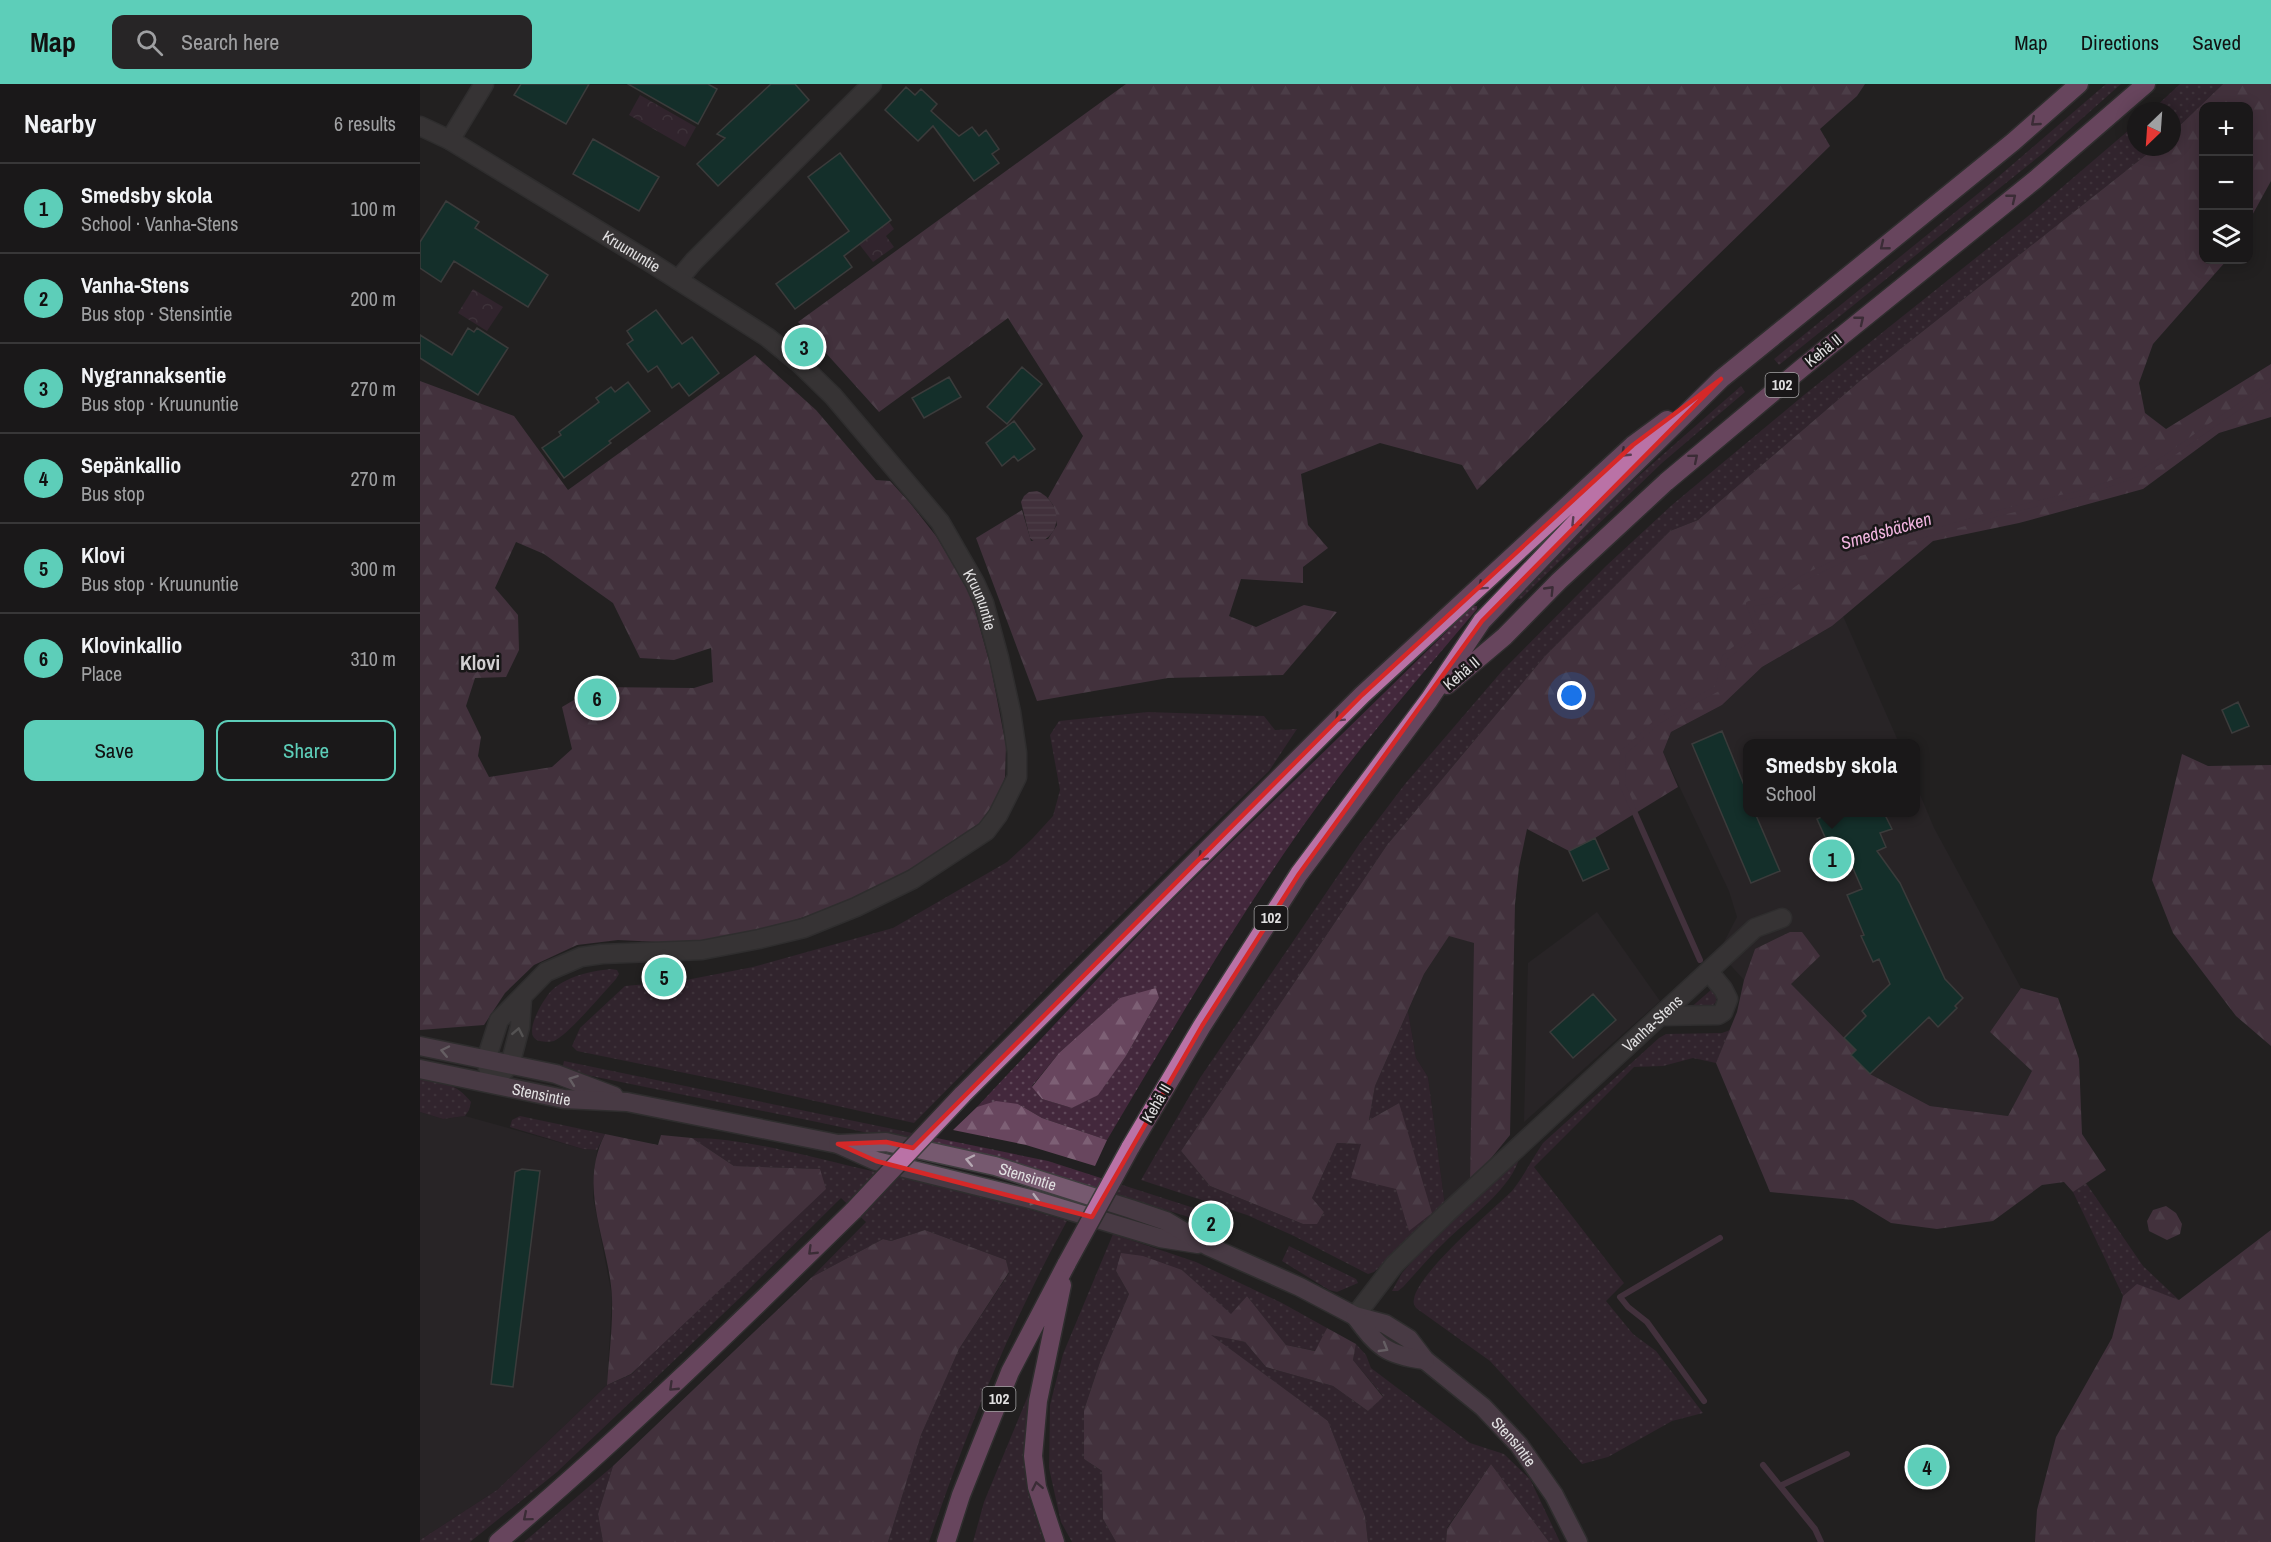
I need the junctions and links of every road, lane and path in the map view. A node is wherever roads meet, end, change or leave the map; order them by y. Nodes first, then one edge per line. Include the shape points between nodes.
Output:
1 (484, 84) edge
2 (872, 84) edge
3 (2079, 84) edge
4 (2146, 84) edge
5 (420, 126) edge
6 (450, 140) junction
7 (678, 280) junction
8 (1721, 379) junction
9 (1430, 700) junction
10 (1782, 918) dead end
11 (1709, 972) junction
12 (522, 998) junction
13 (1660, 1016) junction
14 (420, 1046) edge
15 (486, 1060) junction
16 (510, 1065) junction
17 (420, 1069) edge
18 (492, 1083) junction
19 (627, 1102) junction
20 (1067, 1263) junction
21 (1355, 1316) junction
22 (498, 1542) edge
23 (946, 1542) edge
24 (1055, 1542) edge
25 (1578, 1542) edge

1 - 6 street
2 - 7 street
3 -> 8 highway, Kehä II / 102
9 -> 4 highway, Kehä II / 102 via 1505,636 1558,581 1666,482
5 - 6 street, Kruununtie
6 - 7 street, Kruununtie
7 - 12 street, Kruununtie via 767,338 814,376 940,522 984,603 1011,712 1017,777 986,831 913,879 856,907 804,928 702,950 581,957 546,972
8 -> 9 highway, Kehä II / 102 via 1482,621
8 -> 22 highway, bridge via 1634,445 1362,695 962,1095 854,1210 670,1390
9 - 20 highway, Kehä II / 102, bridge via 1299,874 1202,1026
10 - 11 street, Vanha-Stens via 1755,928
11 - 13 street, Vanha-Stens
11 - 13 street via 1728,999 1723,1012 1718,1016
12 - 15 street, Kruununtie via 499,1020
16 -> 12 street via 520,1027
13 - 21 street, Vanha-Stens via 1401,1258
15 -> 14 main road, Stensintie
15 - 16 main road, Stensintie
15 - 18 street
16 - 18 street
19 -> 16 main road, Stensintie via 569,1078
17 - 18 main road, Stensintie
18 - 19 main road, Stensintie via 564,1099
19 - 21 main road, Stensintie via 838,1144 886,1142 995,1166 1166,1221 1208,1246
20 - 23 highway, Kehä II / 102 via 1010,1372
24 -> 20 highway via 1037,1487 1033,1456 1038,1401
21 - 25 main road, Stensintie via 1385,1324 1409,1339 1425,1360 1483,1407 1519,1445 1554,1495

